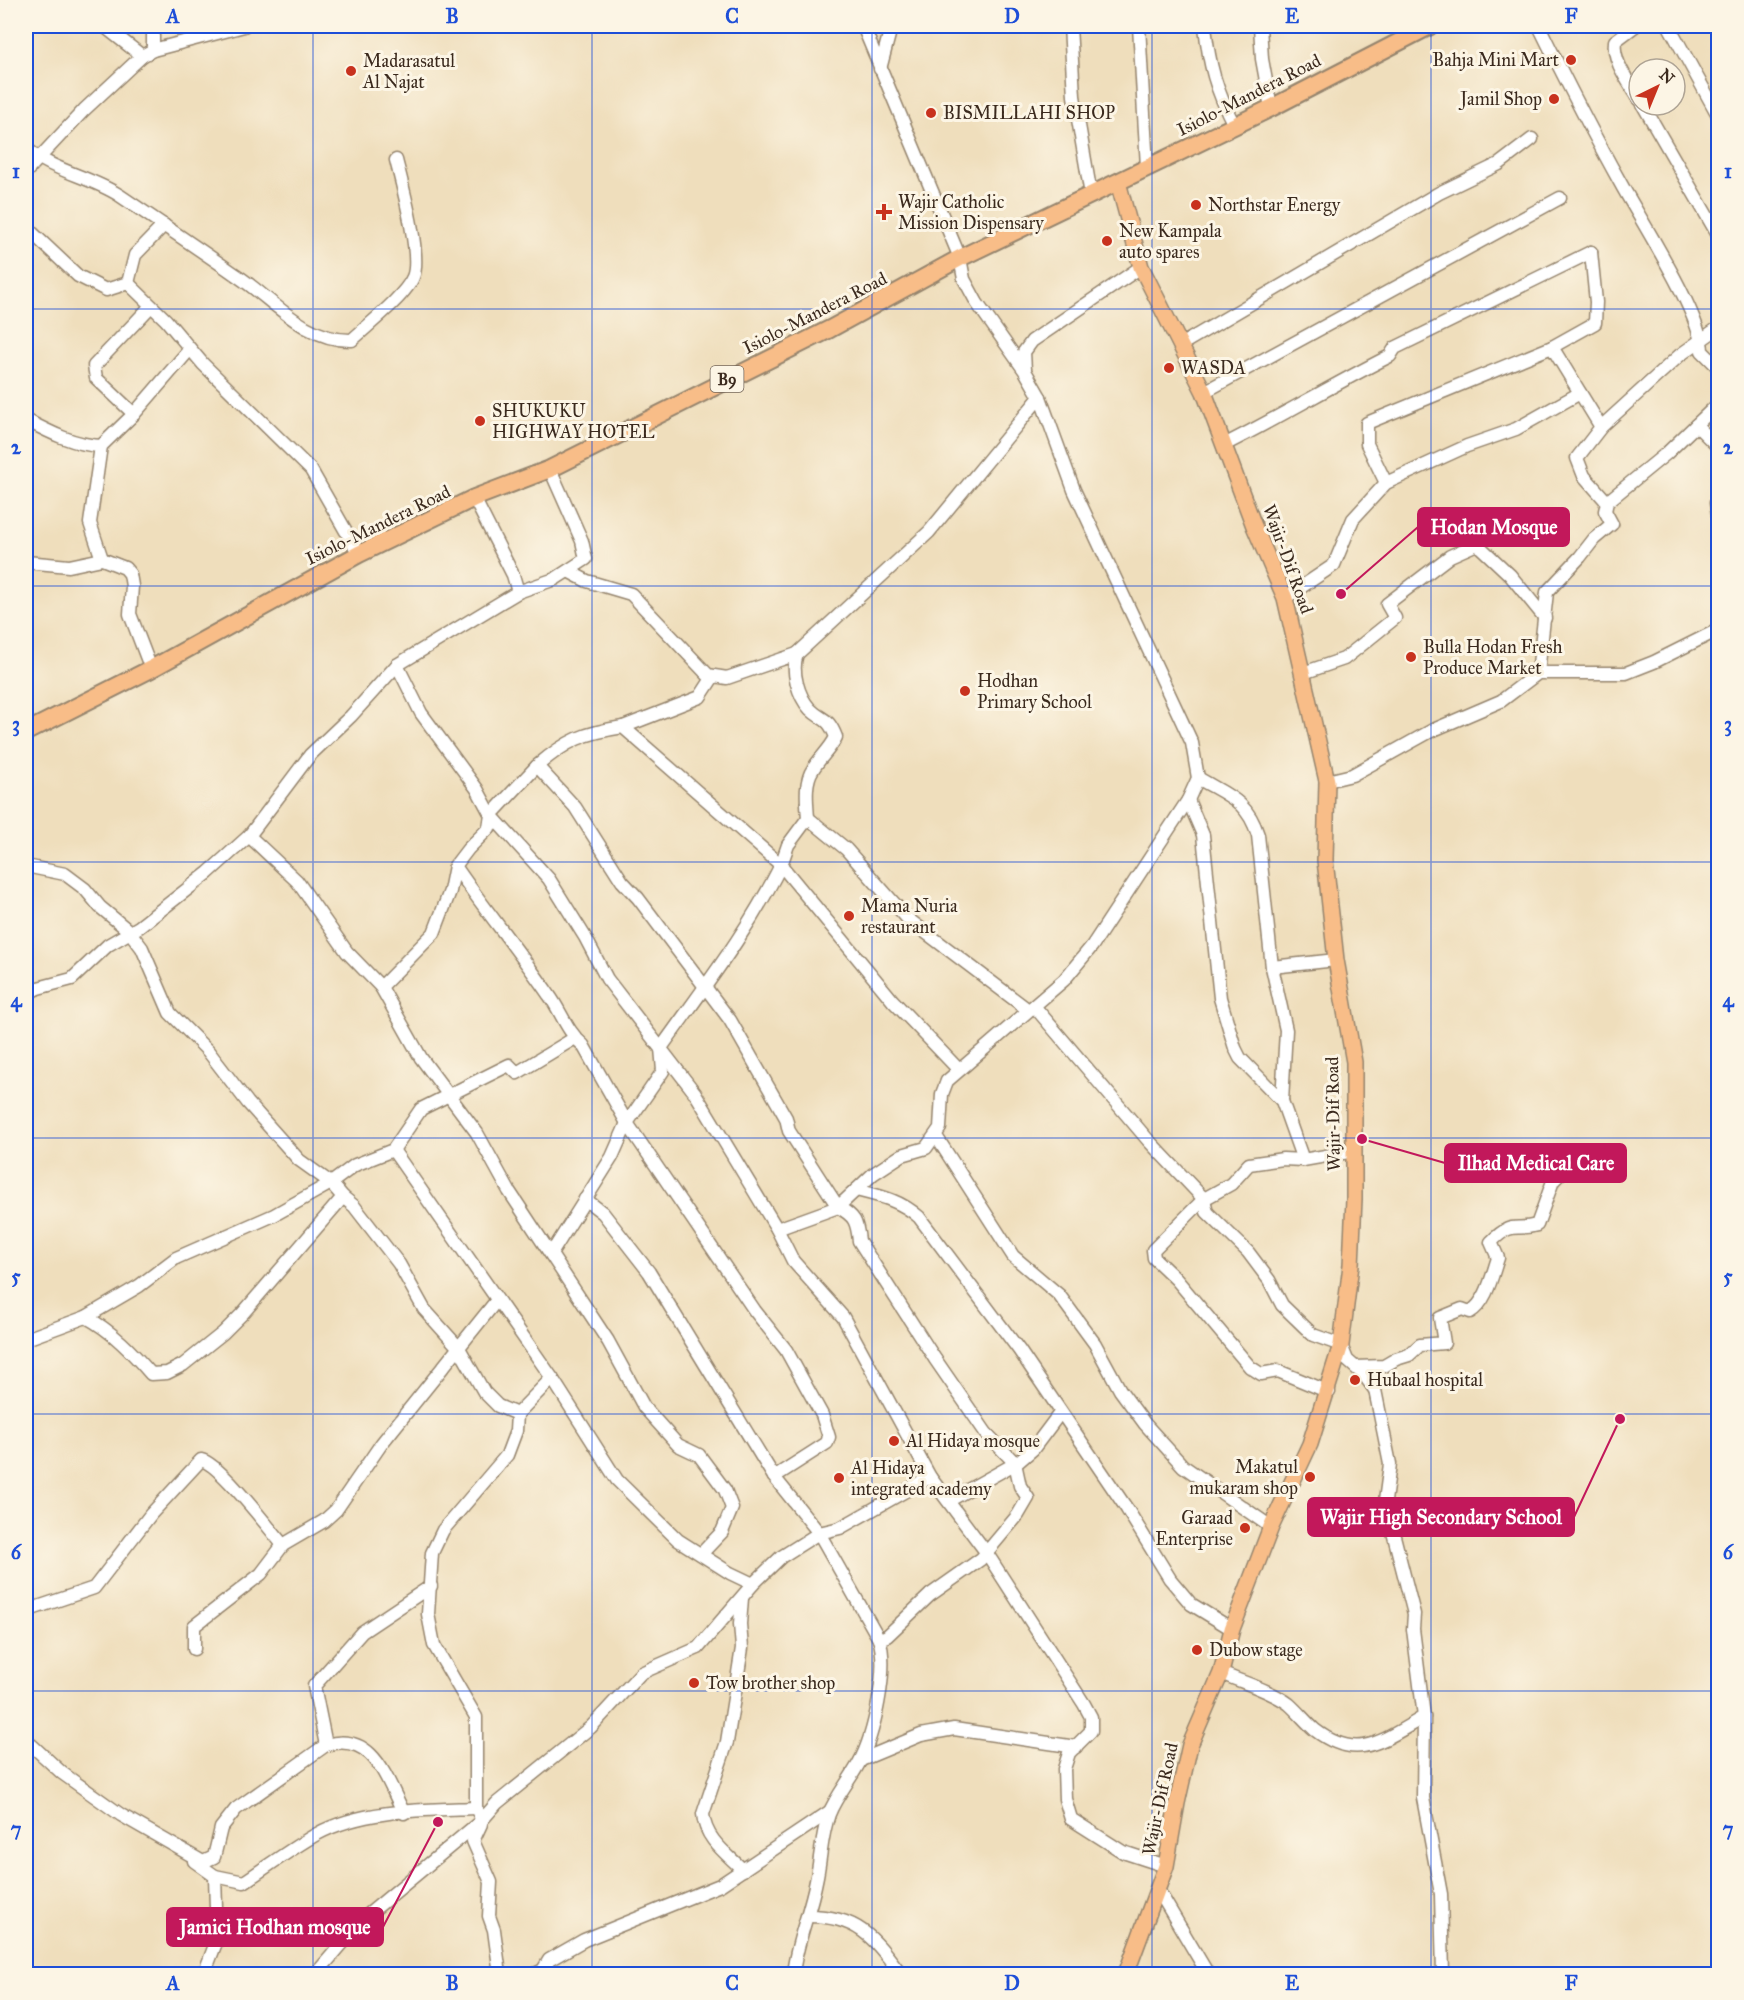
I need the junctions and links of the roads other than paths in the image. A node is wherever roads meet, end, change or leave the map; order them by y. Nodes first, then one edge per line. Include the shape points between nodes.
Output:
1 (105, 26) edge
2 (153, 26) edge
3 (244, 26) edge
4 (863, 26) edge
5 (889, 26) edge
6 (1070, 26) edge
7 (1139, 26) edge
8 (1205, 26) edge
9 (1260, 26) edge
10 (1430, 26) edge
11 (1539, 26) edge
12 (1635, 26) edge
13 (1669, 26) edge
14 (153, 50) junction
15 (142, 57) junction
16 (880, 69) junction
17 (1627, 78) edge
18 (1271, 108) junction
19 (1719, 115) edge
20 (1650, 117) edge
21 (1234, 125) junction
22 (1532, 139) dead end
23 (26, 148) edge
24 (38, 159) junction
25 (396, 160) dead end
26 (1147, 167) junction
27 (26, 172) edge
28 (1118, 182) junction
29 (1091, 195) junction
30 (1560, 198) dead end
31 (164, 225) junction
32 (26, 227) edge
33 (1719, 235) edge
34 (960, 258) junction
35 (1141, 267) junction
36 (128, 283) junction
37 (151, 306) junction
38 (1719, 328) edge
39 (1702, 340) junction
40 (1182, 344) junction
41 (1552, 347) junction
42 (190, 349) junction
43 (1719, 367) edge
44 (1025, 371) junction
45 (1204, 392) junction
46 (1580, 393) junction
47 (1040, 398) junction
48 (1719, 404) edge
49 (134, 414) junction
50 (26, 420) edge
51 (1696, 425) junction
52 (1601, 427) junction
53 (1224, 445) junction
54 (101, 446) junction
55 (1719, 447) edge
56 (550, 469) junction
57 (1386, 483) junction
58 (1719, 492) edge
59 (474, 498) junction
60 (1607, 502) junction
61 (1719, 518) edge
62 (359, 554) junction
63 (102, 559) junction
64 (26, 562) edge
65 (568, 571) junction
66 (518, 591) junction
67 (1285, 598) junction
68 (1545, 618) junction
69 (1719, 630) edge
70 (797, 654) junction
71 (397, 665) junction
72 (151, 669) junction
73 (1303, 673) junction
74 (1538, 674) junction
75 (713, 677) junction
76 (623, 727) junction
77 (26, 732) edge
78 (537, 766) junction
79 (1198, 778) junction
80 (1327, 781) junction
81 (1188, 800) junction
82 (491, 815) junction
83 (808, 818) junction
84 (249, 836) junction
85 (781, 864) junction
86 (26, 866) edge
87 (455, 866) junction
88 (129, 931) junction
89 (1336, 960) junction
90 (1272, 967) junction
91 (381, 987) junction
92 (705, 987) junction
93 (26, 994) edge
94 (1031, 1008) junction
95 (575, 1038) junction
96 (661, 1048) junction
97 (959, 1070) junction
98 (448, 1098) junction
99 (1282, 1101) junction
100 (627, 1123) junction
101 (936, 1136) junction
102 (393, 1150) junction
103 (1354, 1151) junction
104 (1303, 1160) junction
105 (1570, 1164) dead end
106 (331, 1183) junction
107 (856, 1190) junction
108 (343, 1197) junction
109 (585, 1199) junction
110 (1204, 1199) junction
111 (838, 1207) junction
112 (777, 1229) junction
113 (551, 1254) junction
114 (497, 1300) junction
115 (86, 1317) junction
116 (26, 1339) edge
117 (1341, 1346) junction
118 (459, 1348) junction
119 (1356, 1367) junction
120 (552, 1378) junction
121 (1329, 1392) junction
122 (1060, 1413) junction
123 (517, 1414) junction
124 (1015, 1463) junction
125 (774, 1477) junction
126 (930, 1477) junction
127 (950, 1500) junction
128 (1271, 1527) junction
129 (819, 1533) junction
130 (283, 1545) junction
131 (986, 1552) junction
132 (701, 1554) junction
133 (753, 1584) junction
134 (431, 1586) junction
135 (742, 1596) junction
136 (26, 1611) edge
137 (1232, 1629) junction
138 (879, 1639) junction
139 (194, 1649) dead end
140 (1221, 1674) junction
141 (1424, 1718) junction
142 (26, 1740) edge
143 (326, 1745) junction
144 (1076, 1747) junction
145 (861, 1760) junction
146 (476, 1808) junction
147 (830, 1812) junction
148 (404, 1813) junction
149 (482, 1820) junction
150 (161, 1837) junction
151 (1166, 1866) junction
152 (742, 1870) junction
153 (215, 1876) junction
154 (1157, 1888) junction
155 (808, 1916) junction
156 (204, 1974) edge
157 (316, 1974) edge
158 (500, 1974) edge
159 (535, 1974) edge
160 (793, 1974) edge
161 (901, 1974) edge
162 (1126, 1974) edge
163 (1208, 1974) edge
164 (1443, 1974) edge

1 - 15 street
2 - 14 street
3 - 14 street
4 - 16 street
5 - 16 street
6 - 29 street via 1074,96
7 - 26 street
8 - 21 street via 1216,89
9 - 18 street
10 - 18 highway, Isiolo-Mandera Road / B9
11 - 39 street via 1683,296
12 - 17 street via 1615,41 1614,47
13 - 19 street
14 - 15 street
15 - 24 street
16 - 34 street
18 - 21 highway, Isiolo-Mandera Road / B9
20 - 33 street
21 - 26 highway, Isiolo-Mandera Road / B9
22 - 40 street via 1499,164 1439,193
23 - 24 street
24 - 27 street
24 - 31 street via 106,187
25 - 31 street via 417,264 413,278 352,340 340,340 297,322
26 - 28 highway, Isiolo-Mandera Road / B9
28 - 29 highway, Isiolo-Mandera Road / B9
28 - 35 main road, Wajir-Dif Road
29 - 34 highway, Isiolo-Mandera Road / B9
30 - 45 street
31 - 36 street via 135,255
32 - 36 street via 90,283 106,290
34 - 44 street via 964,279 976,303
34 - 56 highway, Isiolo-Mandera Road / B9 via 830,329
35 - 40 main road, Wajir-Dif Road
35 - 44 street via 1032,341 1023,352
36 - 37 street
37 - 42 street
37 - 49 street via 94,366 96,378
38 - 39 street
39 - 43 street via 1702,351
39 - 52 street
40 - 45 main road, Wajir-Dif Road
41 - 46 street
41 - 53 street via 1595,323 1591,252 1395,348 1390,356
41 - 57 street via 1367,423 1367,444
42 - 49 street
42 - 62 street via 311,470
44 - 47 street
45 - 53 main road, Wajir-Dif Road
46 - 52 street
46 - 57 street via 1516,429 1467,446
47 - 70 street via 929,532
47 - 79 street via 1074,490 1192,743
48 - 51 street
49 - 54 street
50 - 54 street via 53,434
51 - 55 street
51 - 60 street
52 - 60 street via 1577,458 1584,476
53 - 67 main road, Wajir-Dif Road
54 - 63 street via 90,523
56 - 59 highway, Isiolo-Mandera Road / B9
56 - 65 street via 586,559
57 - 67 street via 1353,519 1334,565
58 - 61 street
59 - 62 highway, Isiolo-Mandera Road / B9
59 - 66 street
60 - 68 street via 1605,511 1612,524 1594,538 1547,592
62 - 72 highway, Isiolo-Mandera Road / B9
63 - 64 street via 69,566
63 - 72 street via 130,574 130,614
65 - 66 street
65 - 75 street via 631,594
66 - 71 street
67 - 73 main road, Wajir-Dif Road
68 - 73 street via 1510,575 1477,544 1450,556 1387,604 1395,618 1344,659
68 - 74 street
69 - 74 street via 1626,673
70 - 75 street via 726,678
70 - 83 street via 794,669 801,694 811,710 830,723 836,737 812,770
71 - 82 street via 421,713 477,789
71 - 84 street via 310,755
72 - 77 highway, Isiolo-Mandera Road / B9
73 - 80 main road, Wajir-Dif Road
74 - 80 street via 1502,701 1431,731 1352,775
75 - 76 street via 700,697
76 - 78 street via 575,738
76 - 85 street
78 - 82 street
78 - 92 street via 574,807 622,881
79 - 81 street
79 - 90 street via 1243,805 1252,816 1258,835
80 - 89 main road, Wajir-Dif Road via 1324,860
81 - 94 street via 1092,946 1064,980
81 - 99 street via 1203,835 1220,998 1235,1048
82 - 87 street via 489,828
82 - 96 street via 549,879 608,979
83 - 85 street via 788,845
83 - 94 street via 846,849 908,919
84 - 88 street via 188,890
84 - 91 street via 297,881 347,952
85 - 92 street via 739,942
85 - 97 street via 893,1001
86 - 88 street via 65,874
87 - 91 street via 434,933
87 - 95 street via 550,996
88 - 93 street via 108,945 72,980
88 - 106 street via 142,948 170,1013 208,1051 299,1160
89 - 90 street
89 - 103 main road, Wajir-Dif Road via 1354,1062
90 - 99 street via 1286,1030
91 - 98 street
92 - 96 street
92 - 111 street via 730,1020 786,1118 789,1131
94 - 97 street
94 - 110 street
95 - 98 street via 517,1073 509,1065
95 - 100 street via 583,1045
96 - 100 street via 663,1071
96 - 112 street via 695,1093
97 - 101 street via 946,1081
98 - 102 street via 421,1109
98 - 113 street via 477,1133
99 - 104 street
100 - 109 street via 612,1157
100 - 125 street via 755,1311 786,1350 822,1415 829,1437 826,1443
101 - 107 street via 926,1148 902,1155
101 - 128 street via 1013,1256 1059,1295 1145,1424 1184,1466
102 - 106 street via 355,1165
102 - 114 street
103 - 104 street
103 - 117 main road, Wajir-Dif Road via 1351,1265
104 - 110 street via 1249,1164 1231,1184
105 - 119 street via 1553,1180 1537,1226 1516,1226 1502,1231 1491,1242 1498,1258 1486,1290 1478,1307 1470,1312 1462,1310 1440,1318 1444,1343 1420,1345 1409,1355 1384,1366
106 - 108 street
106 - 115 street via 274,1215 176,1258 139,1286
107 - 111 street
107 - 122 street via 890,1198 919,1217 1019,1350
108 - 115 street via 243,1313 183,1365 167,1373 151,1374 100,1324
108 - 118 street via 399,1264 424,1309
109 - 113 street
109 - 125 street via 603,1213 648,1272
110 - 117 street via 1207,1212 1248,1252 1282,1305 1313,1335
110 - 121 street via 1153,1250 1154,1258 1250,1368 1261,1374 1278,1371
111 - 112 street
111 - 124 street via 852,1214 860,1241 935,1359 987,1433
112 - 126 street via 793,1261 843,1317
113 - 132 street via 608,1341 644,1407 678,1445 699,1455 725,1490 732,1508 722,1533
114 - 118 street
114 - 120 street
115 - 116 street
117 - 119 street via 1347,1360
117 - 121 main road, Wajir-Dif Road
118 - 123 street via 483,1392 498,1406
118 - 130 street via 382,1443 336,1510
119 - 141 street via 1375,1390 1390,1464 1385,1501 1414,1614
120 - 123 street
120 - 132 street via 617,1480 678,1540
121 - 128 main road, Wajir-Dif Road via 1310,1444
122 - 124 street via 1033,1449
122 - 137 street via 1127,1509 1170,1580 1191,1604
123 - 134 street via 516,1431 507,1455 434,1543
124 - 127 street
124 - 131 street via 1020,1486 1028,1498
125 - 129 street
126 - 127 street
126 - 129 street via 840,1528
127 - 131 street
128 - 137 main road, Wajir-Dif Road
129 - 133 street via 781,1557
129 - 138 street
130 - 136 street via 249,1503 210,1464 201,1460 134,1534 94,1588
130 - 139 street via 261,1574 194,1626
131 - 138 street
131 - 144 street via 1090,1717 1091,1731
132 - 133 street
133 - 135 street
134 - 143 street via 362,1632 319,1678 314,1686
134 - 146 street via 428,1614 434,1644 476,1717
135 - 149 street via 698,1648 641,1673 591,1727 496,1803
135 - 152 street via 742,1648 729,1731 703,1814 712,1839
137 - 140 main road, Wajir-Dif Road
138 - 145 street via 883,1650 882,1690
140 - 141 street via 1288,1704 1314,1729 1335,1743 1353,1748 1374,1744
140 - 151 main road, Wajir-Dif Road via 1190,1745
141 - 164 street via 1423,1798 1441,1894
142 - 150 street via 62,1773 121,1815
143 - 148 street via 354,1743 375,1757
143 - 150 street via 236,1809 221,1828 210,1861 196,1861
144 - 145 street via 954,1729 921,1735
144 - 151 street via 1064,1769 1065,1799 1071,1819 1123,1852
145 - 147 street
146 - 148 street
146 - 149 street
147 - 152 street
147 - 155 street
148 - 153 street via 353,1820 319,1833 243,1882
149 - 157 street via 364,1918
149 - 158 street via 472,1841 491,1882 489,1916
150 - 153 street
151 - 154 main road, Wajir-Dif Road
152 - 159 street via 720,1885 584,1940 549,1960
153 - 156 street via 217,1940
154 - 162 main road, Wajir-Dif Road
154 - 163 street
155 - 160 street
155 - 161 street via 842,1919 858,1926

